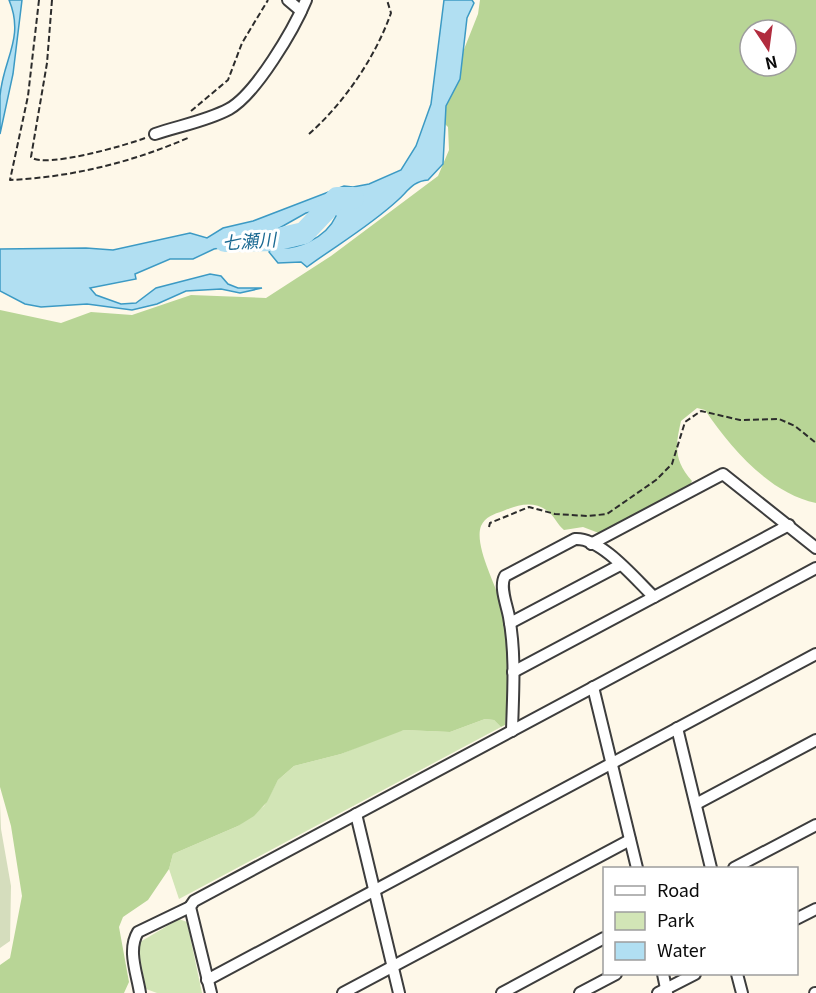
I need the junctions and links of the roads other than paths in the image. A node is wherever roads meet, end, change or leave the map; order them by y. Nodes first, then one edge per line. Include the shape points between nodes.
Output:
1 (288, 0) edge
2 (306, 0) edge
3 (301, 12) junction
4 (155, 134) road end
5 (789, 525) junction
6 (591, 544) junction
7 (816, 548) edge
8 (620, 565) junction
9 (816, 568) edge
10 (654, 597) junction
11 (510, 623) junction
12 (816, 654) edge
13 (513, 672) junction
14 (593, 687) junction
15 (677, 728) junction
16 (512, 731) junction
17 (816, 740) edge
18 (611, 764) junction
19 (696, 804) junction
20 (356, 814) junction
21 (816, 825) edge
22 (630, 840) junction
23 (637, 867) edge
24 (711, 867) edge
25 (736, 867) edge
26 (374, 891) junction
27 (190, 907) junction
28 (816, 909) edge
29 (798, 918) edge
30 (603, 939) edge
31 (392, 966) junction
32 (614, 975) edge
33 (663, 975) edge
34 (693, 975) edge
35 (737, 975) edge
36 (207, 980) junction
37 (664, 992) edge
38 (140, 993) edge
39 (211, 993) edge
40 (343, 993) edge
41 (399, 993) edge
42 (502, 993) edge
43 (580, 993) edge
44 (742, 993) edge

1 - 3 street
2 - 3 street
3 - 4 street via 264,71 234,106
5 - 6 street via 723,474
5 - 7 street
5 - 10 street
6 - 8 street
6 - 11 street via 576,539 505,576 502,583
8 - 10 street
8 - 11 street
9 - 14 street
10 - 13 street
11 - 13 street
12 - 15 street
13 - 16 street
14 - 16 street
14 - 18 street
15 - 18 street
15 - 19 street
16 - 20 street
17 - 19 street
18 - 22 street
18 - 26 street
19 - 24 street
20 - 26 street
20 - 27 street
21 - 25 street
22 - 23 street
22 - 31 street
26 - 31 street
26 - 36 street
27 - 36 street
27 - 38 street via 138,932 132,948
28 - 29 street
30 - 42 street
31 - 40 street
31 - 41 street
32 - 43 street
33 - 37 street
34 - 37 street
35 - 44 street
36 - 39 street

